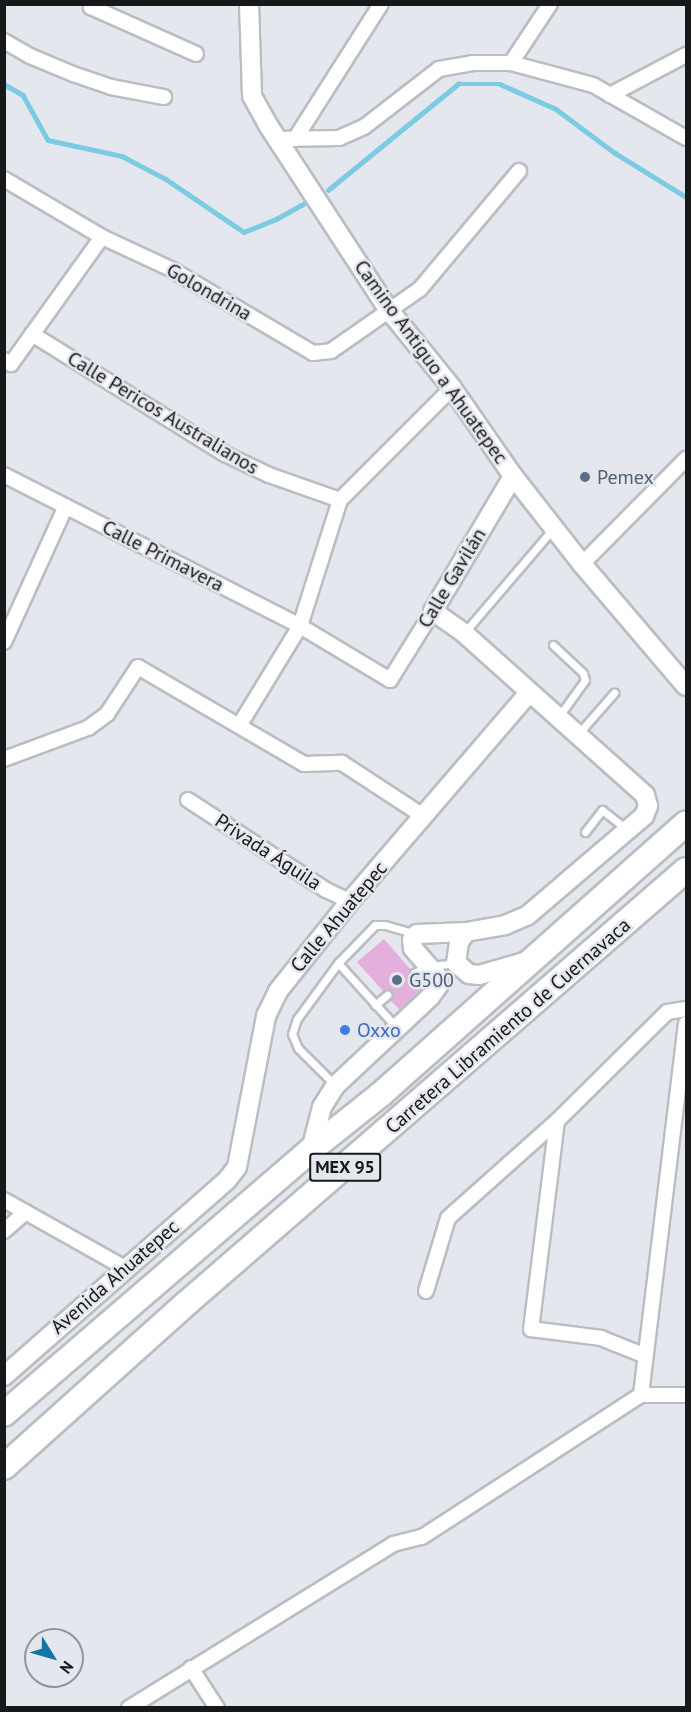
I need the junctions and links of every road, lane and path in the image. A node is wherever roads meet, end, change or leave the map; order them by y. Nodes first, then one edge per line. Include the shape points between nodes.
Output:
1 (249, 4) edge
2 (381, 4) edge
3 (550, 4) edge
4 (92, 6) edge
5 (4, 41) edge
6 (195, 54) dead end
7 (687, 55) edge
8 (511, 63) junction
9 (610, 95) junction
10 (164, 98) dead end
11 (687, 138) edge
12 (286, 139) junction
13 (519, 171) dead end
14 (4, 179) edge
15 (102, 237) junction
16 (388, 309) junction
17 (32, 334) junction
18 (4, 360) edge
19 (452, 388) junction
20 (687, 459) edge
21 (4, 475) edge
22 (513, 476) junction
23 (340, 500) junction
24 (66, 506) junction
25 (554, 528) junction
26 (582, 564) junction
27 (433, 611) junction
28 (300, 626) junction
29 (465, 633) junction
30 (4, 642) edge
31 (553, 645) dead end
32 (390, 680) joint
33 (687, 686) edge
34 (530, 693) junction
35 (614, 693) dead end
36 (557, 717) junction
37 (238, 726) junction
38 (577, 735) junction
39 (4, 759) edge
40 (188, 800) dead end
41 (423, 816) junction
42 (687, 823) edge
43 (628, 830) junction
44 (585, 832) dead end
45 (687, 870) edge
46 (350, 901) junction
47 (466, 932) junction
48 (417, 934) junction
49 (531, 960) junction
50 (338, 963) junction
51 (456, 963) junction
52 (421, 969) junction
53 (387, 995) dead end
54 (375, 1005) junction
55 (687, 1009) edge
56 (687, 1024) edge
57 (397, 1028) junction
58 (335, 1086) junction
59 (557, 1121) junction
60 (312, 1150) junction
61 (227, 1180) joint
62 (4, 1200) edge
63 (26, 1212) junction
64 (4, 1231) edge
65 (124, 1268) junction
66 (426, 1291) dead end
67 (646, 1356) junction
68 (4, 1376) edge
69 (641, 1395) junction
70 (687, 1395) edge
71 (4, 1414) edge
72 (4, 1467) edge
73 (190, 1668) junction
74 (129, 1707) edge
75 (217, 1707) edge

1 - 12 street, Camino Antiguo a Ahuatepec via 252,96
2 - 12 street
3 - 8 street
4 - 6 street
5 - 10 street via 73,74
7 - 9 street
8 - 9 street via 593,85
8 - 12 street via 472,63 439,69 364,127 339,138
9 - 11 street
12 - 16 street, Camino Antiguo a Ahuatepec
13 - 16 street via 420,289
14 - 15 street, Golondrina
15 - 16 street, Golondrina via 171,269 313,353 331,351
15 - 17 street
16 - 19 street, Camino Antiguo a Ahuatepec
17 - 18 street via 11,364
17 - 23 street, Calle Pericos Australianos via 225,454 269,475
19 - 22 street, Camino Antiguo a Ahuatepec
19 - 23 street
20 - 26 street
21 - 24 street, Calle Primavera
22 - 25 street, Camino Antiguo a Ahuatepec
22 - 27 street, Calle Gavilán
23 - 28 street
24 - 28 street, Calle Primavera
24 - 30 street
25 - 26 street, Camino Antiguo a Ahuatepec
25 - 29 lane
26 - 33 street, Camino Antiguo a Ahuatepec
27 - 29 street
27 - 32 street, Calle Gavilán
28 - 32 street, Calle Primavera
28 - 37 street
29 - 34 street
31 - 36 lane via 583,672 585,680
34 - 36 street
34 - 41 street, Calle Ahuatepec
35 - 38 lane
36 - 38 street
37 - 39 street via 138,666 107,714 88,728
37 - 41 street via 304,764 342,763
38 - 43 street via 645,795 645,816
40 - 46 street, Privada Águila via 326,890
41 - 46 street, Calle Ahuatepec
42 - 49 highway, Carretera Libramiento de Cuernavaca / MEX 95
43 - 44 lane via 602,810
43 - 47 street via 528,915 505,925
45 - 72 highway, Carretera Libramiento de Cuernavaca / MEX 95 via 188,1302
46 - 61 street, Calle Ahuatepec via 278,991 266,1016 237,1167
47 - 48 street
47 - 51 street via 459,942
48 - 50 lane via 375,925
48 - 52 street via 412,940
49 - 51 street via 479,975 469,974
49 - 60 highway, Carretera Libramiento de Cuernavaca / MEX 95 via 380,1095
50 - 54 lane
50 - 58 lane via 297,1019 292,1034 298,1048
51 - 52 lane
52 - 57 street via 436,976 438,986
53 - 54 lane
54 - 57 lane
55 - 59 street via 667,1012
56 - 67 street
57 - 58 street
58 - 60 street via 322,1107
59 - 66 street via 448,1218
59 - 67 street via 531,1329 601,1338
60 - 71 highway, Carretera Libramiento de Cuernavaca / MEX 95
61 - 65 street, Avenida Ahuatepec
62 - 63 street
63 - 64 street
63 - 65 street
65 - 68 street, Avenida Ahuatepec
67 - 69 street
69 - 70 street
69 - 73 street via 422,1538 393,1544
73 - 74 street
73 - 75 street

